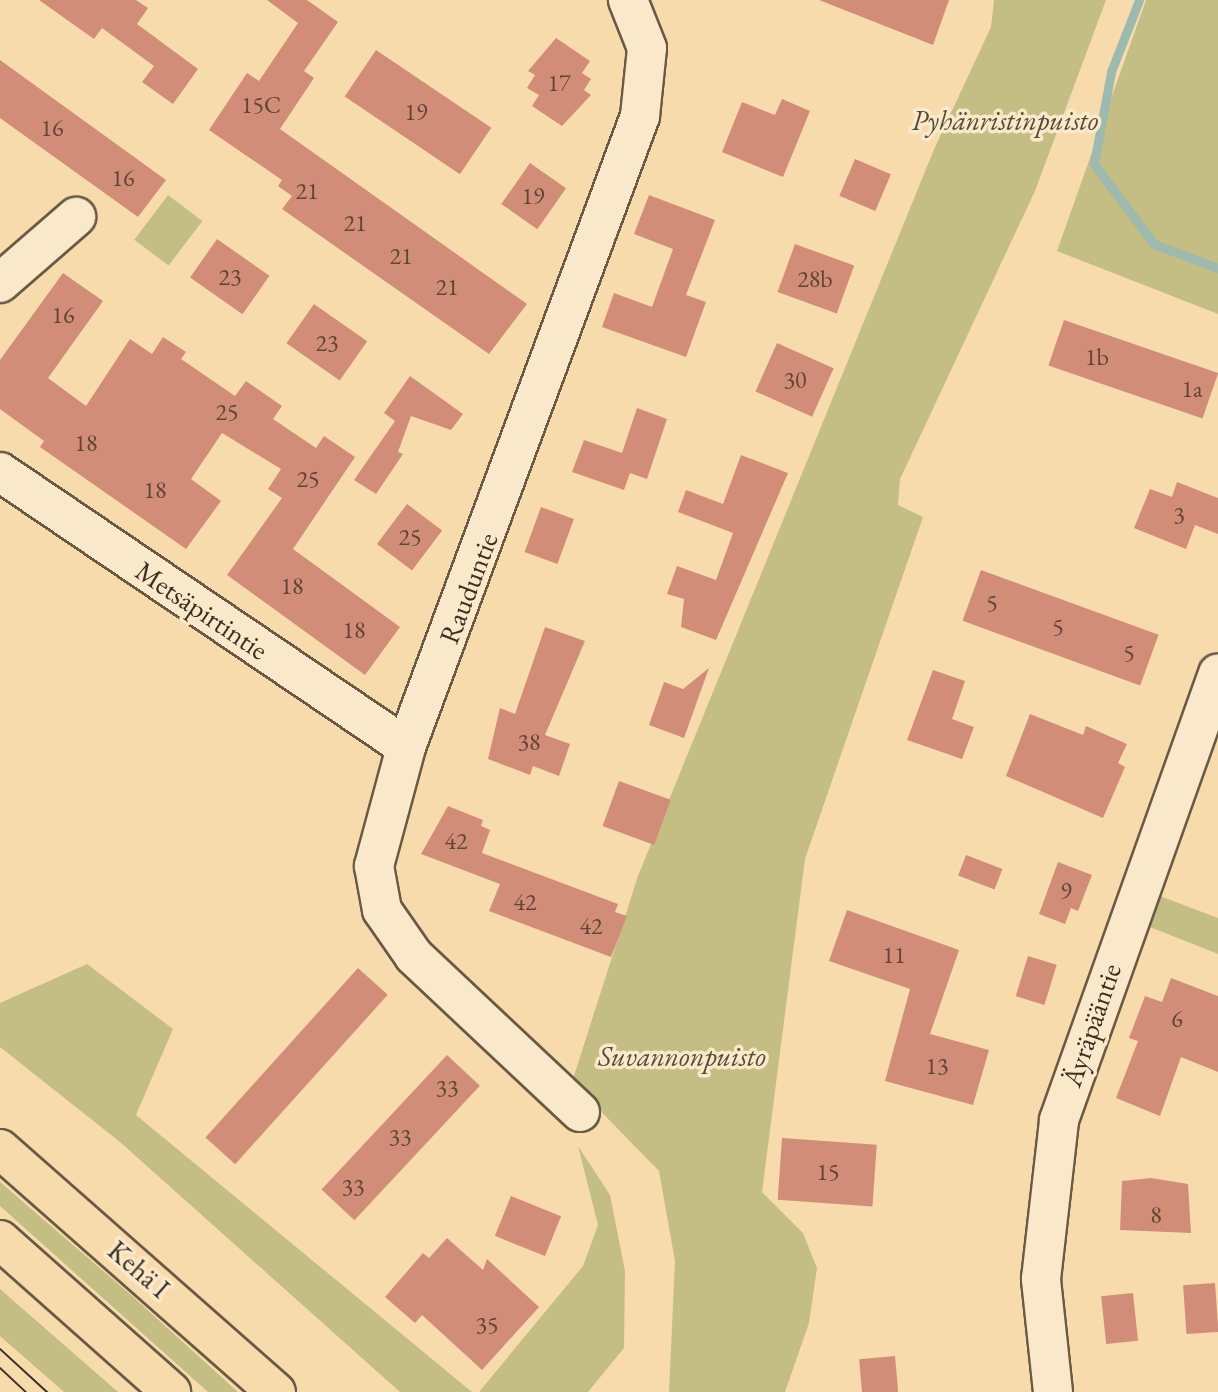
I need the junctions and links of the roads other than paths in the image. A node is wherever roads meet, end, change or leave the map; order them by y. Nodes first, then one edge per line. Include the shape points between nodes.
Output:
1 (628, 0) edge
2 (76, 217) dead end
3 (0, 283) edge
4 (0, 472) edge
5 (1218, 673) edge
6 (406, 747) junction
7 (580, 1112) dead end
8 (0, 1149) edge
9 (0, 1240) edge
10 (171, 1392) edge
11 (276, 1392) edge
12 (1053, 1392) edge

1 - 6 street, Rauduntie via 647,48 640,116
2 - 3 street
4 - 6 street, Metsäpirtintie
5 - 12 street, Äyräpääntie via 1059,1120 1041,1279
6 - 7 street, Rauduntie via 376,844 382,910 414,956
8 - 11 highway, Kehä I
9 - 10 highway

